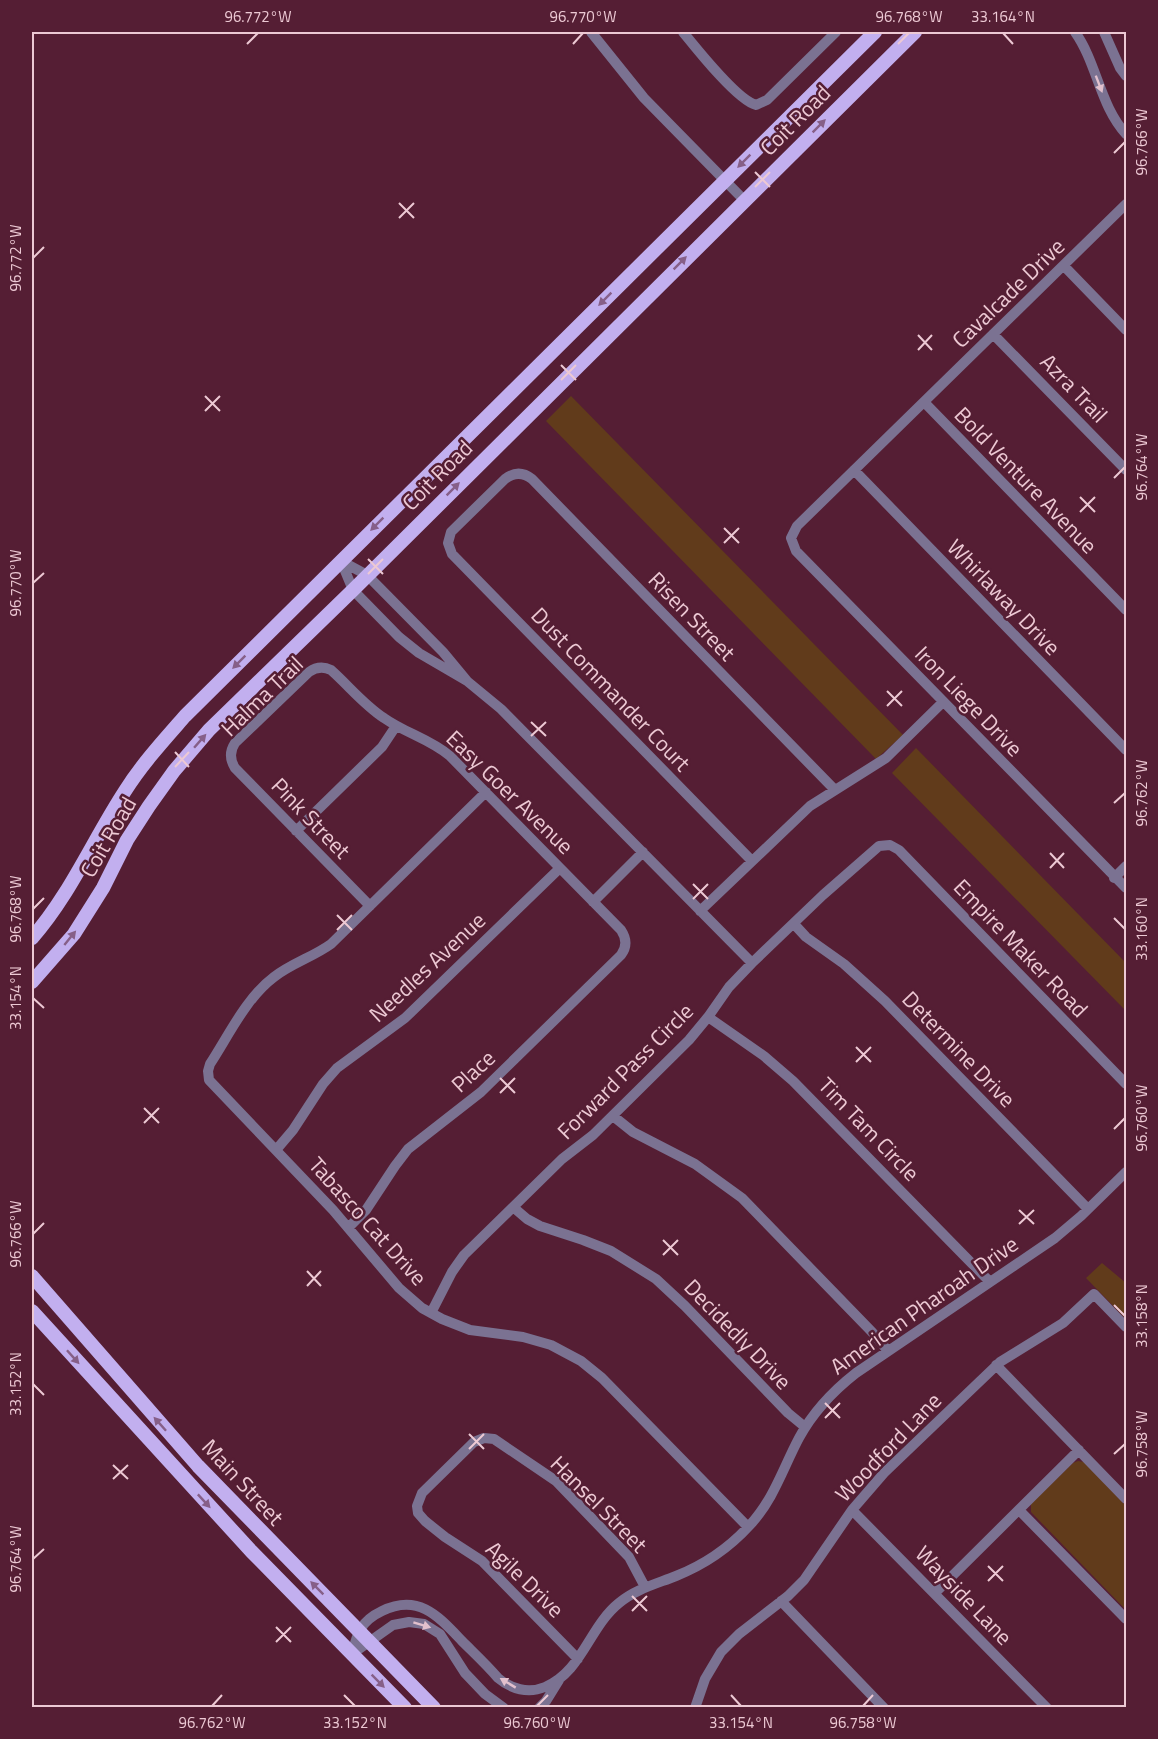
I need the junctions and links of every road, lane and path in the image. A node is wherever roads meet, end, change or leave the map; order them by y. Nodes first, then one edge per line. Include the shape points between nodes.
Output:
1 (591, 32) edge
2 (683, 32) edge
3 (834, 32) edge
4 (875, 32) edge
5 (915, 32) edge
6 (1076, 32) edge
7 (1104, 32) edge
8 (1126, 76) edge
9 (1126, 134) edge
10 (724, 180) junction
11 (744, 200) junction
12 (1126, 204) edge
13 (1064, 266) junction
14 (1126, 330) edge
15 (993, 334) junction
16 (924, 402) junction
17 (854, 470) junction
18 (1126, 470) edge
19 (519, 474) joint
20 (792, 537) joint
21 (341, 561) junction
22 (367, 575) junction
23 (353, 590) junction
24 (1126, 610) edge
25 (321, 667) joint
26 (466, 681) junction
27 (943, 702) junction
28 (396, 726) junction
29 (1126, 750) edge
30 (231, 755) joint
31 (834, 789) junction
32 (486, 792) junction
33 (296, 831) junction
34 (885, 844) joint
35 (643, 852) junction
36 (752, 861) junction
37 (1126, 866) edge
38 (560, 868) junction
39 (1114, 878) junction
40 (1126, 888) edge
41 (593, 902) junction
42 (370, 906) junction
43 (700, 911) junction
44 (794, 924) junction
45 (32, 938) edge
46 (626, 943) joint
47 (752, 963) junction
48 (32, 982) edge
49 (708, 1017) junction
50 (1126, 1084) edge
51 (613, 1116) junction
52 (276, 1150) junction
53 (1126, 1172) edge
54 (513, 1207) junction
55 (1088, 1209) junction
56 (349, 1227) junction
57 (32, 1276) edge
58 (990, 1282) junction
59 (50, 1297) junction
60 (33, 1312) edge
61 (431, 1313) junction
62 (1126, 1327) edge
63 (888, 1351) junction
64 (996, 1365) junction
65 (806, 1427) junction
66 (486, 1438) joint
67 (1079, 1450) junction
68 (198, 1466) junction
69 (184, 1479) junction
70 (1126, 1499) edge
71 (852, 1510) junction
72 (1019, 1510) junction
73 (748, 1527) junction
74 (645, 1587) junction
75 (935, 1593) junction
76 (781, 1601) junction
77 (1126, 1619) edge
78 (358, 1630) junction
79 (370, 1642) junction
80 (352, 1654) junction
81 (578, 1659) junction
82 (486, 1665) junction
83 (561, 1677) junction
84 (472, 1680) junction
85 (405, 1707) edge
86 (434, 1707) edge
87 (504, 1707) edge
88 (539, 1707) edge
89 (695, 1707) edge
90 (884, 1707) edge
91 (1047, 1707) edge

1 - 10 street via 644,98
2 - 3 street via 724,78 756,105 766,100
4 -> 10 main road, Coit Road
11 -> 5 main road, Coit Road
6 -> 9 street via 1111,114
7 - 8 street
10 - 11 street
10 -> 21 main road, Coit Road
22 -> 11 main road, Coit Road
12 - 13 street, Cavalcade Drive
13 - 14 street
13 - 15 street, Cavalcade Drive
15 - 16 street, Cavalcade Drive
15 - 18 street, Azra Trail
16 - 17 street, Cavalcade Drive
16 - 24 street, Bold Venture Avenue
17 - 20 street, Cavalcade Drive via 796,526
17 - 29 street, Whirlaway Drive
19 - 31 street, Risen Street via 532,479
19 - 36 street, Dust Commander Court via 505,479 453,530 448,540 453,556
20 - 27 street, Iron Liege Drive via 796,551
21 - 22 street
21 - 23 street
21 -> 45 main road, Coit Road via 185,716 154,752 126,790 51,917
22 - 23 main road, Coit Road
22 - 26 street
23 - 26 street via 409,645
48 -> 23 main road, Coit Road via 74,934 127,840 174,771 209,730
25 - 28 street, Easy Goer Avenue via 331,670 370,708
25 - 30 street, Halma Trail via 311,670 235,743
26 - 35 street via 501,709
27 - 31 street via 886,758
27 - 39 street, Iron Liege Drive
28 - 32 street, Easy Goer Avenue via 441,749
28 - 33 street via 382,747
30 - 33 street, Pink Street via 235,768
31 - 36 street via 810,806
32 - 38 street, Easy Goer Avenue
32 - 42 street
33 - 42 street, Pink Street
34 - 44 street, Forward Pass Circle via 872,850
34 - 50 street, Empire Maker Road via 899,850
35 - 41 street
35 - 43 street
36 - 43 street
37 - 39 street
38 - 41 street, Easy Goer Avenue
38 - 52 street, Needles Avenue via 405,1018 337,1068
39 - 40 street, Iron Liege Drive
41 - 46 street, Easy Goer Avenue via 621,930
42 - 52 street, Tabasco Cat Drive via 326,947 280,972 262,987 210,1064 212,1085
43 - 47 street
44 - 47 street, Forward Pass Circle
44 - 55 street, Determine Drive via 885,1001
46 - 56 street, Place via 621,955 481,1092 408,1149 366,1210
47 - 49 street, Forward Pass Circle
49 - 51 street, Forward Pass Circle
49 - 58 street, Tim Tam Circle via 793,1081
51 - 54 street, Forward Pass Circle
51 - 63 street via 633,1132 696,1164 742,1198
52 - 56 street, Tabasco Cat Drive
53 - 55 street, American Pharoah Drive
54 - 61 street, Forward Pass Circle via 461,1259
54 - 65 street, Decidedly Drive via 540,1226 611,1251 656,1279
55 - 58 street, American Pharoah Drive via 1047,1244
56 - 61 street, Tabasco Cat Drive via 399,1288
57 - 59 main road, Main Street
58 - 63 street, American Pharoah Drive
59 - 60 main road
68 -> 59 main road, Main Street
60 -> 69 main road, Main Street
61 - 73 street, Tabasco Cat Drive via 470,1330 539,1341 581,1360
62 - 64 street, Woodford Lane via 1094,1294 1063,1323
63 - 65 street, American Pharoah Drive via 838,1388
64 - 67 street
64 - 71 street, Woodford Lane via 884,1473
65 - 73 street, American Pharoah Drive via 773,1494
66 - 74 street, Hansel Street via 496,1440 556,1481 628,1557
66 - 81 street, Agile Drive via 474,1442 422,1493 418,1513 482,1561
67 - 70 street
67 - 72 street
68 - 69 main road
78 -> 68 main road, Main Street
69 -> 80 main road, Main Street
71 - 75 street, Wayside Lane
71 - 76 street, Woodford Lane via 811,1573
72 - 75 street
72 - 77 street
73 - 74 street, American Pharoah Drive via 700,1565
74 - 81 street, American Pharoah Drive via 608,1613
75 - 91 street, Wayside Lane
76 - 89 street, Woodford Lane via 721,1652
76 - 90 street
78 - 79 main road, Main Street
78 - 80 street
78 - 82 street, American Pharoah Drive via 386,1609 402,1605 420,1607 439,1617
79 - 80 street
79 -> 84 street via 393,1625 424,1624 444,1638
79 - 86 main road, Main Street
80 -> 85 main road, Main Street
81 - 83 street, American Pharoah Drive
83 -> 82 street, American Pharoah Drive via 540,1689 520,1690 502,1681
82 - 84 street
83 - 88 street, American Pharoah Drive
84 - 87 street

